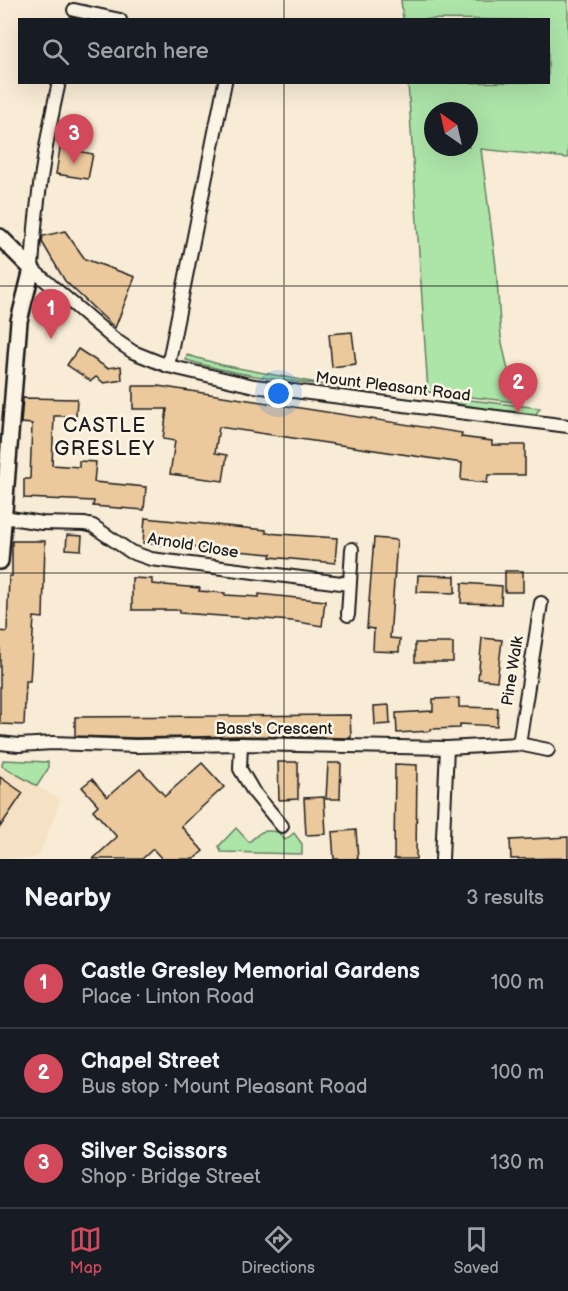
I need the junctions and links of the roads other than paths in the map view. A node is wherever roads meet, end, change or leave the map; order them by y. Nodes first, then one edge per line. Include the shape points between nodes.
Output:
1 (75, 10) edge
2 (111, 18) edge
3 (59, 84) edge
4 (225, 84) edge
5 (0, 237) edge
6 (32, 269) junction
7 (168, 366) junction
8 (568, 426) edge
9 (4, 517) junction
10 (352, 549) dead end
11 (0, 561) edge
12 (350, 584) junction
13 (541, 603) dead end
14 (348, 615) dead end
15 (0, 743) edge
16 (241, 744) junction
17 (519, 744) junction
18 (447, 748) junction
19 (548, 750) dead end
20 (282, 826) dead end
21 (442, 859) edge

1 - 2 street
3 - 6 street via 50,120
4 - 7 street
5 - 6 street
6 - 7 street, Mount Pleasant Road via 114,339 133,352
6 - 9 street via 20,310
7 - 8 street, Mount Pleasant Road via 254,386
9 - 11 street
9 - 12 street, Arnold Close via 85,524 130,552 151,560
10 - 12 street
12 - 14 street
13 - 17 street, Pine Walk
15 - 16 street, Bass's Crescent
16 - 18 street, Bass's Crescent
16 - 20 street via 240,769
17 - 18 street, Bass's Crescent
17 - 19 street, Bass's Crescent
18 - 21 street

